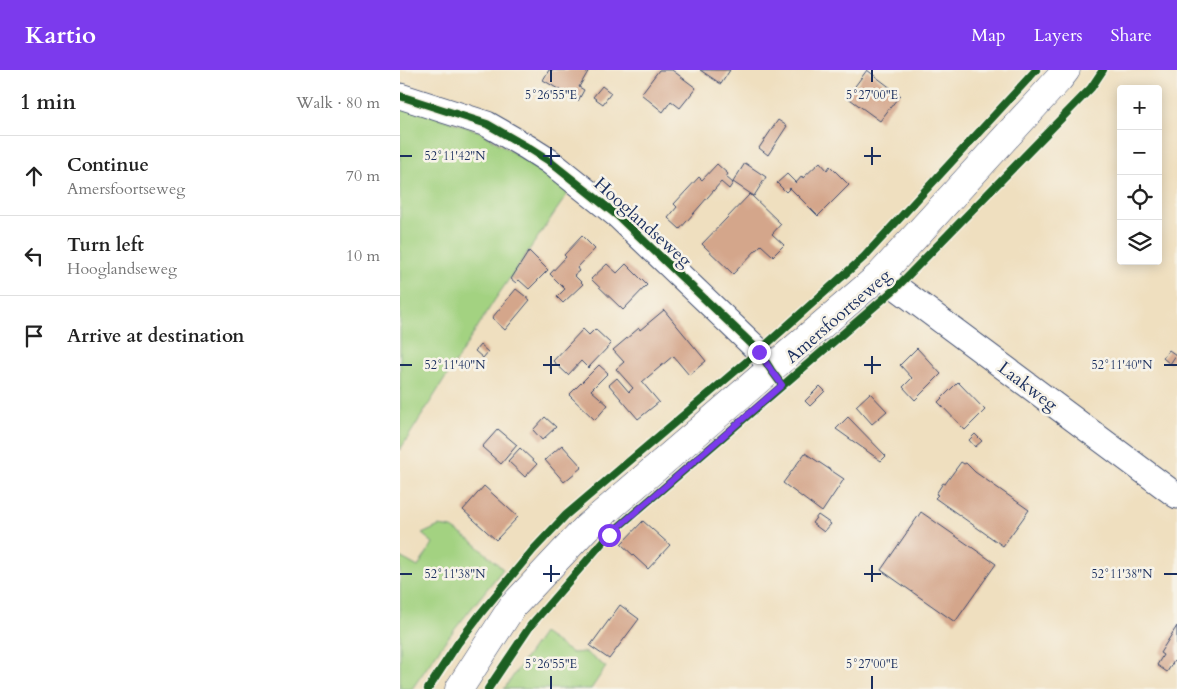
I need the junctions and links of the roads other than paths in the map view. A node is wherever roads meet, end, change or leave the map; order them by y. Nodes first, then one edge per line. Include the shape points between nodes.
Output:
1 (1066, 70) edge
2 (400, 96) edge
3 (880, 275) junction
4 (771, 370) junction
5 (1177, 496) edge
6 (459, 689) edge

1 - 3 main road, Amersfoortseweg
2 - 4 street, Hooglandseweg via 487,124 549,161 618,216 759,352
3 - 4 main road, Amersfoortseweg
3 - 5 street, Laakweg
4 - 6 main road, Amersfoortseweg via 586,528 512,607

